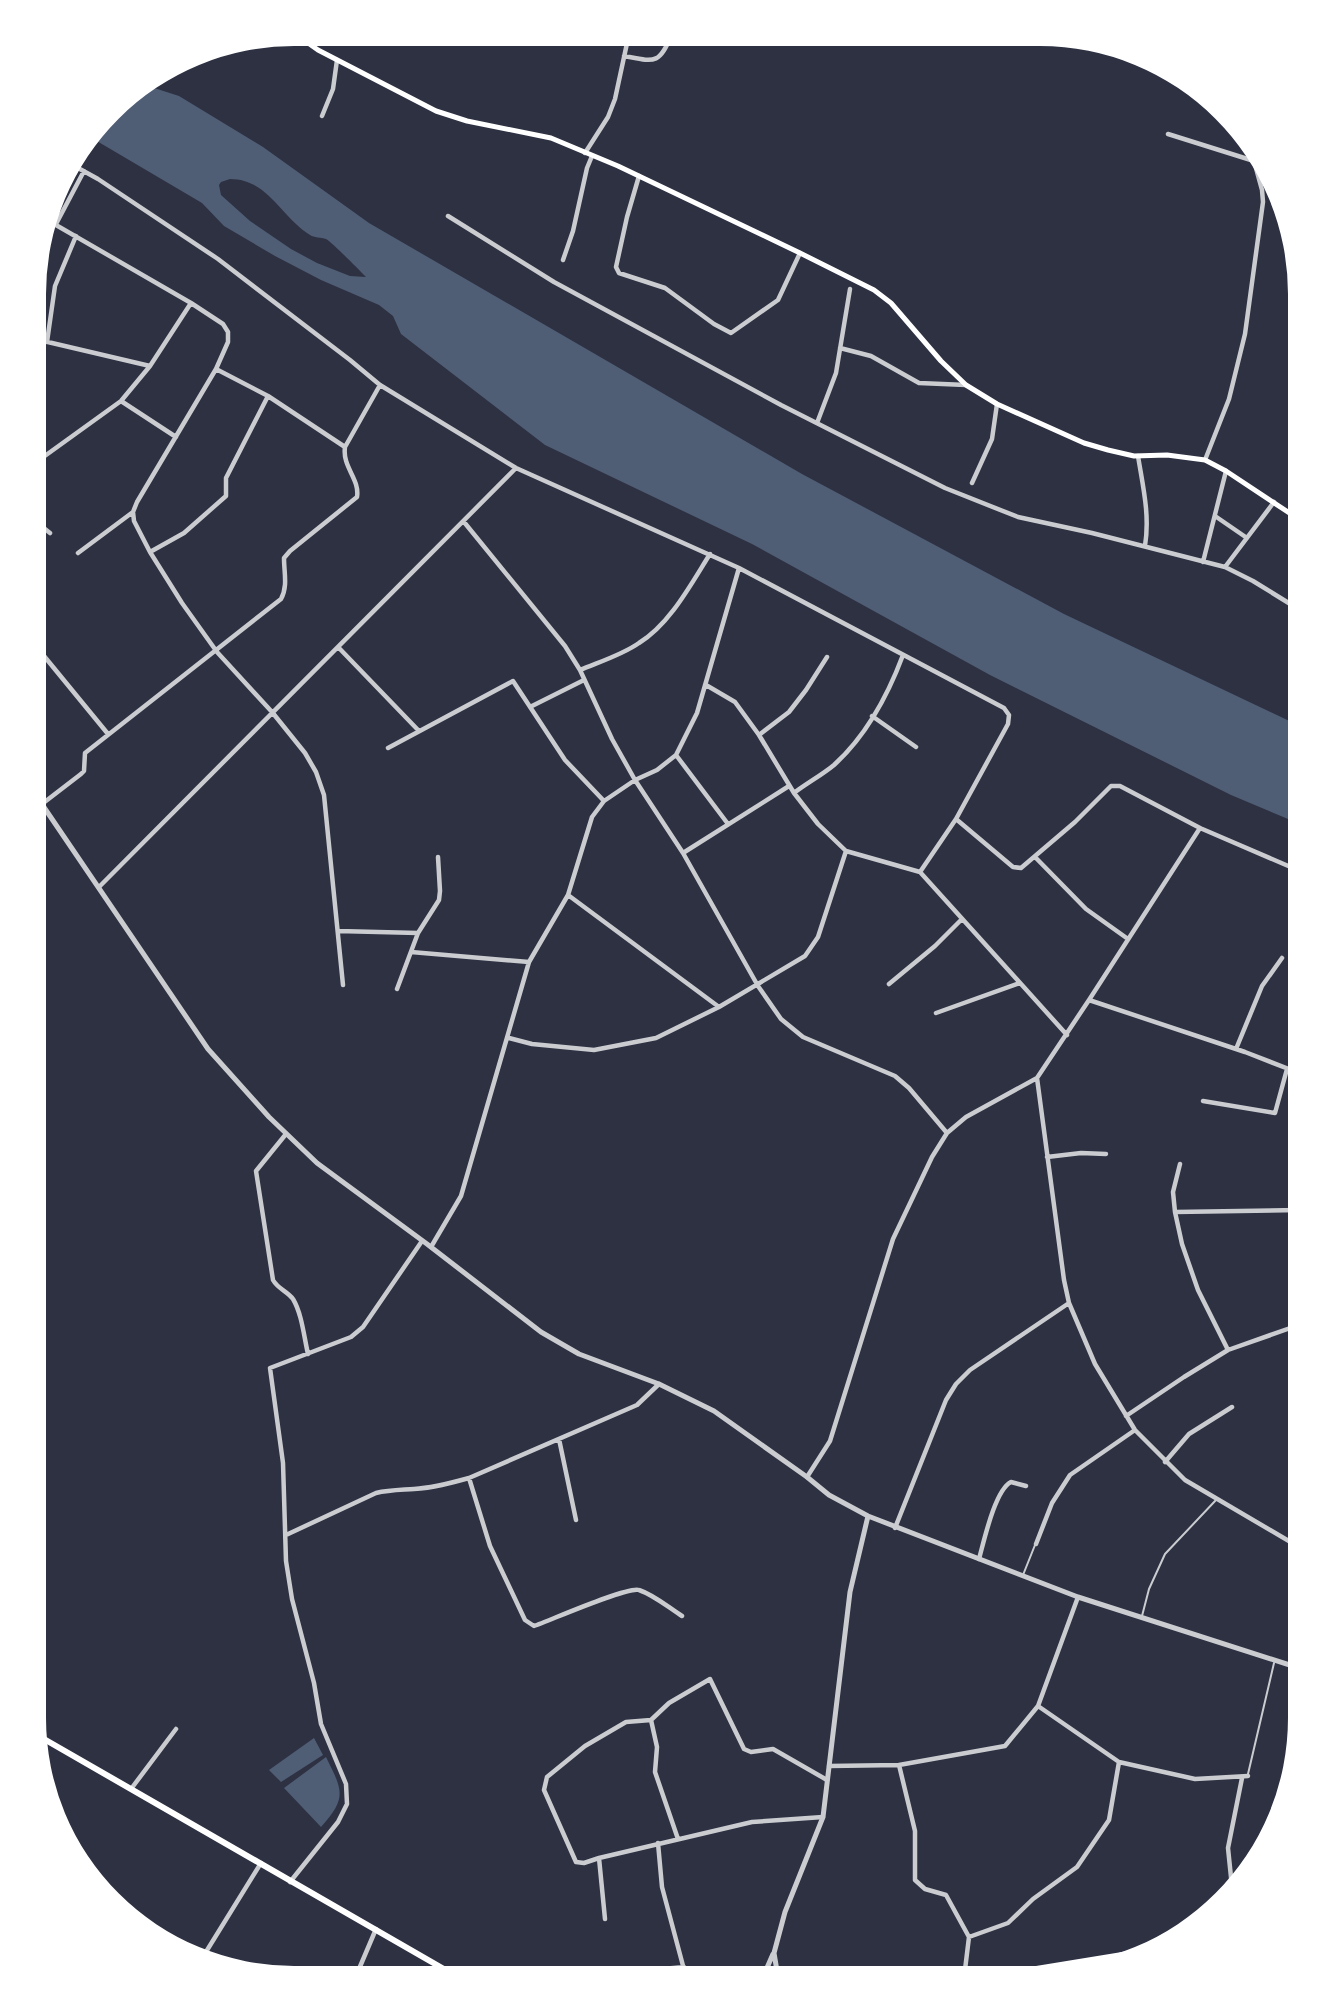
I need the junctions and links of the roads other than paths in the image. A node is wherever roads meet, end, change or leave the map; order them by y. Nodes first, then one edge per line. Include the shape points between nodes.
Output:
1 (312, 46) edge
2 (626, 46) edge
3 (668, 46) edge
4 (624, 56) junction
5 (337, 59) junction
6 (322, 116) dead end
7 (1168, 134) dead end
8 (585, 153) junction
9 (592, 156) junction
10 (1248, 159) edge
11 (80, 169) edge
12 (84, 171) junction
13 (639, 176) junction
14 (1259, 178) edge
15 (448, 216) dead end
16 (56, 224) joint
17 (76, 236) junction
18 (800, 253) junction
19 (563, 260) dead end
20 (850, 289) dead end
21 (191, 303) junction
22 (47, 341) joint
23 (840, 348) junction
24 (150, 366) junction
25 (216, 369) junction
26 (380, 385) junction
27 (965, 385) junction
28 (268, 396) junction
29 (121, 401) junction
30 (997, 404) junction
31 (817, 423) junction
32 (176, 437) junction
33 (345, 447) junction
34 (46, 455) edge
35 (1138, 456) junction
36 (1205, 460) junction
37 (516, 468) junction
38 (1227, 471) junction
39 (972, 483) dead end
40 (1274, 502) junction
41 (133, 512) junction
42 (1288, 512) edge
43 (1215, 516) junction
44 (464, 522) junction
45 (46, 530) edge
46 (50, 533) dead end
47 (1247, 538) junction
48 (1144, 546) junction
49 (150, 552) junction
50 (78, 553) dead end
51 (710, 554) junction
52 (1203, 562) junction
53 (1224, 567) junction
54 (739, 568) junction
55 (1288, 603) edge
56 (339, 648) junction
57 (217, 652) junction
58 (903, 655) junction
59 (827, 657) dead end
60 (46, 658) edge
61 (579, 670) junction
62 (584, 680) junction
63 (706, 685) junction
64 (530, 707) junction
65 (272, 712) junction
66 (872, 716) junction
67 (419, 731) junction
68 (108, 734) junction
69 (759, 735) junction
70 (916, 747) dead end
71 (388, 748) dead end
72 (676, 755) junction
73 (635, 779) junction
74 (789, 786) junction
75 (794, 793) junction
76 (604, 801) junction
77 (46, 802) edge
78 (46, 808) edge
79 (956, 819) junction
80 (728, 824) junction
81 (1200, 828) junction
82 (846, 851) junction
83 (683, 853) junction
84 (438, 857) dead end
85 (1034, 857) junction
86 (1288, 866) edge
87 (920, 873) junction
88 (99, 887) junction
89 (568, 895) junction
90 (961, 920) junction
91 (338, 931) junction
92 (418, 933) junction
93 (1129, 939) junction
94 (411, 952) junction
95 (1282, 958) dead end
96 (529, 962) junction
97 (890, 984) dead end
98 (1020, 984) junction
99 (343, 985) dead end
100 (758, 986) junction
101 (397, 989) dead end
102 (1089, 1000) junction
103 (719, 1007) junction
104 (936, 1013) dead end
105 (1066, 1035) junction
106 (508, 1038) junction
107 (1236, 1049) junction
108 (1287, 1069) joint
109 (1037, 1078) junction
110 (1203, 1101) dead end
111 (947, 1133) junction
112 (286, 1134) junction
113 (1106, 1154) dead end
114 (1047, 1157) junction
115 (1180, 1164) dead end
116 (1288, 1210) edge
117 (1175, 1212) junction
118 (422, 1241) junction
119 (430, 1247) junction
120 (1069, 1303) junction
121 (1288, 1329) edge
122 (1228, 1350) junction
123 (308, 1354) junction
124 (659, 1384) junction
125 (1232, 1407) dead end
126 (1126, 1416) junction
127 (1135, 1430) junction
128 (559, 1439) junction
129 (1165, 1462) junction
130 (807, 1477) junction
131 (469, 1478) junction
132 (1026, 1486) dead end
133 (1217, 1499) junction
134 (867, 1516) junction
135 (576, 1520) dead end
136 (895, 1528) junction
137 (286, 1535) junction
138 (1288, 1541) edge
139 (1036, 1544) joint
140 (978, 1559) junction
141 (1023, 1576) junction
142 (1078, 1597) junction
143 (682, 1616) dead end
144 (1142, 1618) junction
145 (1275, 1659) junction
146 (1288, 1664) edge
147 (1038, 1706) junction
148 (650, 1720) junction
149 (176, 1729) dead end
150 (47, 1741) edge
151 (1119, 1762) junction
152 (899, 1765) junction
153 (829, 1766) junction
154 (1245, 1777) junction
155 (827, 1780) junction
156 (131, 1789) junction
157 (823, 1816) junction
158 (678, 1839) junction
159 (658, 1843) junction
160 (599, 1858) junction
161 (261, 1863) junction
162 (1231, 1875) edge
163 (290, 1882) junction
164 (605, 1919) dead end
165 (376, 1930) junction
166 (969, 1937) junction
167 (207, 1950) edge
168 (774, 1953) junction
169 (1093, 1960) edge
170 (1075, 1963) edge
171 (360, 1966) edge
172 (439, 1966) edge
173 (683, 1966) edge
174 (768, 1966) edge
175 (776, 1966) edge
176 (965, 1966) edge

1 - 5 main road
2 - 4 street
3 - 4 street via 649,61
4 - 8 street via 608,117
5 - 6 street via 333,89
5 - 8 main road via 436,111 551,138
7 - 10 street
8 - 9 main road
9 - 13 main road
9 - 19 street
11 - 12 street
12 - 16 street
12 - 26 street via 218,259
13 - 18 main road
13 - 18 street via 616,267 619,273 665,288 731,333 778,300
14 - 36 street via 1260,226 1245,334 1229,399
15 - 31 street via 554,282
16 - 17 street
17 - 21 street
17 - 22 street via 55,286
18 - 27 main road via 891,303
20 - 23 street
21 - 24 street
21 - 25 street via 228,332 229,342
22 - 24 street
23 - 27 street via 871,356 919,383
23 - 31 street via 836,373
24 - 29 street
25 - 28 street
25 - 32 street
26 - 33 street
26 - 37 street
27 - 30 main road
28 - 33 street
28 - 49 street via 226,478 226,496 184,533
29 - 32 street
29 - 34 street
30 - 35 main road via 1084,443
30 - 39 street via 992,439
31 - 48 street via 945,488 1018,517
32 - 41 street
33 - 57 street via 343,457 357,497 290,551 284,558 286,591 281,599
35 - 36 main road
35 - 48 street via 1147,510
36 - 38 main road
37 - 44 street
37 - 51 street
38 - 40 main road
38 - 43 street
40 - 42 main road
40 - 47 street
41 - 49 street
41 - 50 street
43 - 47 street
43 - 52 street
44 - 56 street
44 - 61 street via 565,646
45 - 46 street
47 - 53 street
48 - 52 street
49 - 57 street
51 - 54 street
51 - 61 street via 667,618 641,643
52 - 53 street
53 - 55 street
54 - 58 street
54 - 63 street
56 - 65 street
56 - 67 street
57 - 65 street
57 - 68 street
58 - 66 street via 890,690
58 - 79 street via 1004,708 1009,715
59 - 69 street via 789,712
60 - 68 street
61 - 62 street
62 - 64 street
62 - 73 street
63 - 69 street via 735,702
63 - 72 street
64 - 67 street via 513,681
64 - 76 street via 565,760
65 - 88 street
65 - 91 street via 305,753 324,795
66 - 70 street
66 - 75 street via 834,765
67 - 71 street
68 - 77 street via 85,753 84,771
69 - 74 street
72 - 73 street
72 - 80 street
73 - 76 street
73 - 83 street
74 - 75 street
74 - 80 street
75 - 82 street
76 - 89 street via 592,817
78 - 88 street
79 - 85 street via 1013,867 1021,868
79 - 87 street
80 - 83 street
81 - 85 street via 1120,786 1111,786
81 - 86 street
81 - 93 street
82 - 87 street
82 - 100 street via 812,947
83 - 100 street
84 - 92 street via 439,900
85 - 93 street via 1086,909
87 - 90 street
88 - 112 street via 208,1049
89 - 96 street
89 - 103 street
90 - 97 street
90 - 98 street
91 - 92 street
91 - 99 street
92 - 94 street
93 - 102 street
94 - 96 street
94 - 101 street
95 - 107 street via 1262,986
96 - 106 street
98 - 104 street
98 - 105 street
100 - 103 street
100 - 111 street via 781,1019 803,1037 895,1076
102 - 105 street
102 - 107 street
103 - 106 street via 656,1038 594,1049
105 - 109 street
106 - 119 street via 461,1196
107 - 108 street
108 - 110 street via 1275,1113
109 - 111 street via 966,1117
109 - 114 street
111 - 130 street via 893,1239 830,1441
112 - 118 street via 317,1163
112 - 123 street via 256,1171 272,1280 296,1305
113 - 114 street
114 - 120 street
115 - 117 street via 1173,1192
116 - 117 street
117 - 122 street via 1198,1290
118 - 119 street
118 - 123 street via 363,1327 351,1337
119 - 124 street via 541,1332 579,1354
120 - 126 street via 1095,1364
120 - 136 street via 956,1384
121 - 122 street
122 - 126 street
123 - 137 street via 270,1368 283,1463
124 - 128 street via 637,1405
124 - 130 street via 714,1411
125 - 129 street via 1189,1434
126 - 127 street
127 - 129 street
127 - 139 street via 1070,1475 1052,1503
128 - 131 street
128 - 135 street
129 - 133 street
130 - 134 street via 828,1495
131 - 137 street via 376,1493
131 - 143 street via 490,1545 525,1620 534,1626 633,1589
132 - 140 street via 1011,1482 1003,1488
133 - 138 street
133 - 144 lane via 1165,1554
134 - 136 street
134 - 153 street via 850,1592
136 - 140 street
137 - 163 street via 292,1599 321,1724 346,1784 347,1804
139 - 141 lane
140 - 141 street
141 - 142 street
142 - 144 street
142 - 147 street
144 - 145 street
145 - 146 street
145 - 154 lane
147 - 151 street
147 - 152 street via 1004,1746
148 - 155 street via 710,1679 744,1749 774,1749
148 - 158 street via 657,1747 655,1772
148 - 160 street via 626,1721 547,1777 544,1790 576,1862
149 - 156 street
150 - 156 main road
151 - 154 street via 1195,1779
151 - 166 street via 1109,1820 1077,1867 1008,1923
152 - 153 street
152 - 166 street via 915,1831 915,1880 925,1889 946,1895
153 - 155 street
154 - 162 street via 1228,1848
155 - 157 street
156 - 161 main road
157 - 158 street via 752,1822
157 - 168 street
158 - 159 street
159 - 160 street
159 - 173 street via 662,1887
160 - 164 street
161 - 163 main road
161 - 167 street
163 - 165 main road
165 - 171 street
165 - 172 main road
166 - 176 street
168 - 174 street
168 - 175 street
169 - 170 main road

